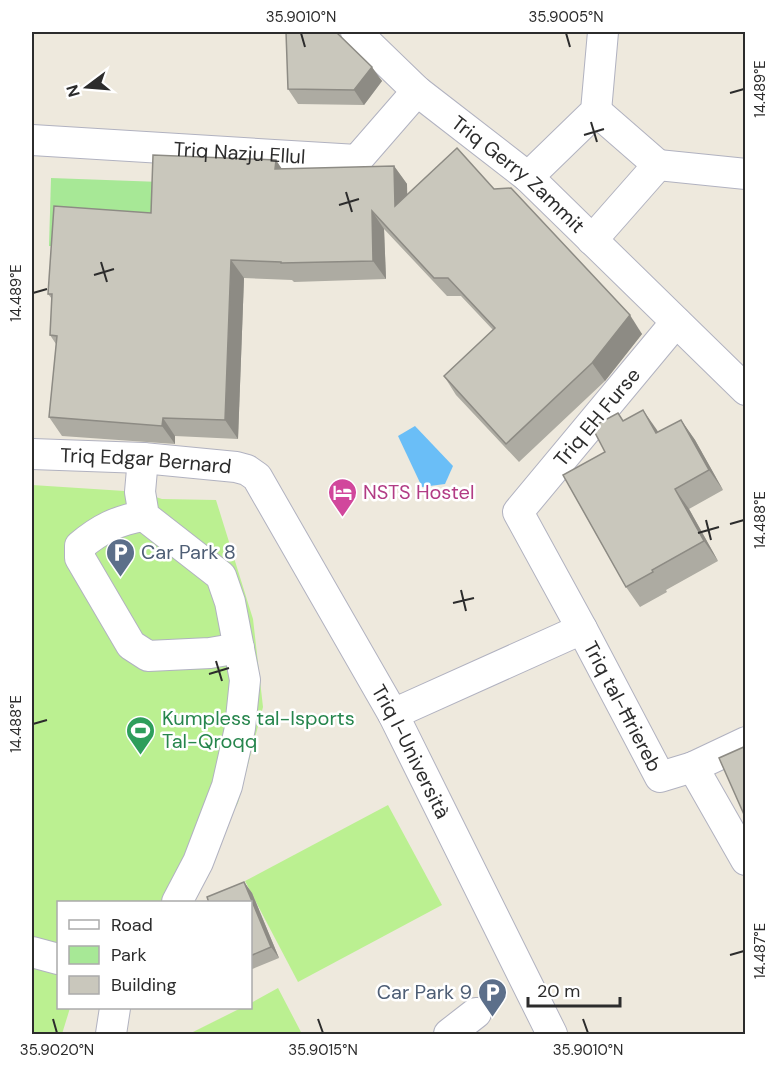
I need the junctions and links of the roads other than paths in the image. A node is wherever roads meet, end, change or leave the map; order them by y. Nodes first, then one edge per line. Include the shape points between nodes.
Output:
1 (356, 32) edge
2 (603, 32) edge
3 (417, 92) junction
4 (596, 111) junction
5 (32, 140) edge
6 (658, 165) junction
7 (746, 174) edge
8 (528, 177) junction
9 (592, 240) junction
10 (676, 322) junction
11 (746, 390) edge
12 (32, 454) edge
13 (143, 458) junction
14 (257, 477) joint
15 (518, 512) joint
16 (144, 516) junction
17 (582, 629) junction
18 (238, 648) junction
19 (393, 714) junction
20 (746, 742) edge
21 (693, 766) junction
22 (746, 860) edge
23 (178, 901) edge
24 (32, 952) edge
25 (57, 959) edge
26 (115, 1009) edge
27 (476, 1013) dead end
28 (111, 1035) edge
29 (449, 1035) edge
30 (552, 1035) edge

1 - 3 street, Triq Gerry Zammit
2 - 4 street
3 - 5 street, Triq Nazju Ellul via 357,160
3 - 8 street, Triq Gerry Zammit
4 - 6 street
4 - 8 street
6 - 7 street
6 - 9 street
8 - 9 street, Triq Gerry Zammit
9 - 10 street, Triq Gerry Zammit
10 - 11 street, Triq Gerry Zammit
10 - 15 street, Triq EH Furse
12 - 13 street, Triq Edgar Bernard
13 - 14 street, Triq Edgar Bernard via 242,468
13 - 16 street via 140,492
14 - 19 street, Triq l-Università
15 - 17 street, Triq tal-Ħriereb
16 - 18 street via 220,576 230,602
16 - 18 street via 125,519 80,546 80,558 130,645 148,656
17 - 19 street
17 - 21 street, Triq tal-Ħriereb via 660,777
18 - 23 street via 245,680 234,762 198,862
19 - 30 street, Triq l-Università
20 - 21 street
21 - 22 street, Triq tal-Ħriereb
24 - 25 street
26 - 28 street
27 - 29 street

